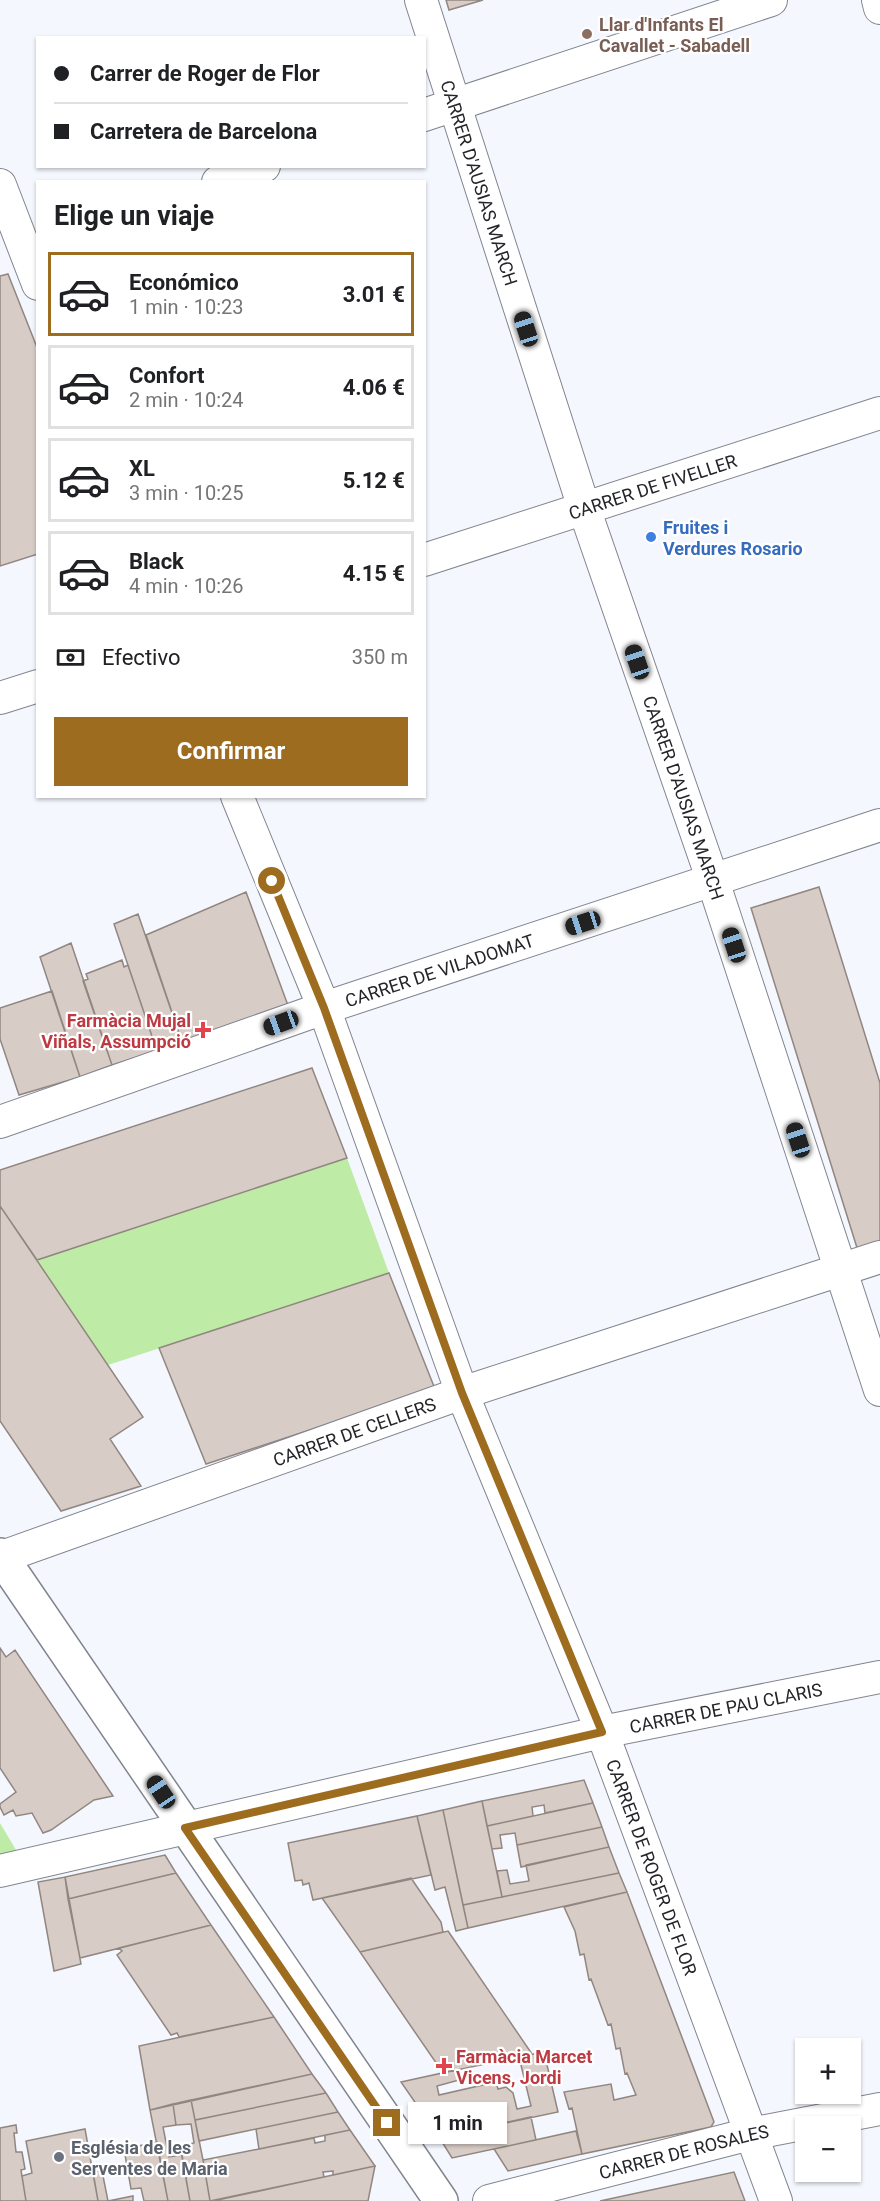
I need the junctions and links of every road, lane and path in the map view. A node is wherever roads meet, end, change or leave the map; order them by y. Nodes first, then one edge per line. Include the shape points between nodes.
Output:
1 (420, 0) edge
2 (771, 0) edge
3 (878, 0) edge
4 (880, 8) edge
5 (439, 110) edge
6 (258, 168) edge
7 (224, 180) edge
8 (0, 185) edge
9 (20, 245) edge
10 (36, 280) edge
11 (880, 413) edge
12 (584, 508) junction
13 (426, 559) edge
14 (36, 687) edge
15 (0, 698) edge
16 (238, 798) edge
17 (880, 825) edge
18 (713, 881) junction
19 (324, 1008) junction
20 (0, 1122) edge
21 (880, 1257) edge
22 (841, 1269) junction
23 (880, 1390) edge
24 (462, 1393) junction
25 (1, 1556) edge
26 (880, 1677) edge
27 (602, 1732) junction
28 (185, 1828) junction
29 (0, 1871) edge
30 (880, 2109) edge
31 (750, 2134) junction
32 (441, 2201) edge
33 (489, 2201) edge
34 (776, 2201) edge

1 - 5 street, CARRER D'AUSIAS MARCH
2 - 5 street
3 - 4 street
5 - 12 street, CARRER D'AUSIAS MARCH
6 - 7 street
8 - 9 street
9 - 10 street
11 - 12 street, CARRER DE FIVELLER
12 - 13 street, CARRER DE FIVELLER
12 - 18 street, CARRER D'AUSIAS MARCH
14 - 15 street
16 - 19 street, CARRER DE ROGER DE FLOR
17 - 18 street, CARRER DE VILADOMAT
18 - 19 street, CARRER DE VILADOMAT
18 - 22 street, CARRER D'AUSIAS MARCH
19 - 20 street, CARRER DE VILADOMAT
19 - 24 street, CARRER DE ROGER DE FLOR
21 - 22 street, CARRER DE CELLERS
22 - 23 street, CARRER D'AUSIAS MARCH
22 - 24 street, CARRER DE CELLERS
24 - 25 street, CARRER DE CELLERS
24 - 27 street, CARRER DE ROGER DE FLOR
25 - 28 main road
26 - 27 street, CARRER DE PAU CLARIS
27 - 28 street, CARRER DE PAU CLARIS
27 - 31 street, CARRER DE ROGER DE FLOR
28 - 29 street, CARRER DE PAU CLARIS
28 - 32 main road
30 - 31 street, CARRER DE ROSALES
31 - 33 street, CARRER DE ROSALES
31 - 34 street, CARRER DE ROGER DE FLOR

